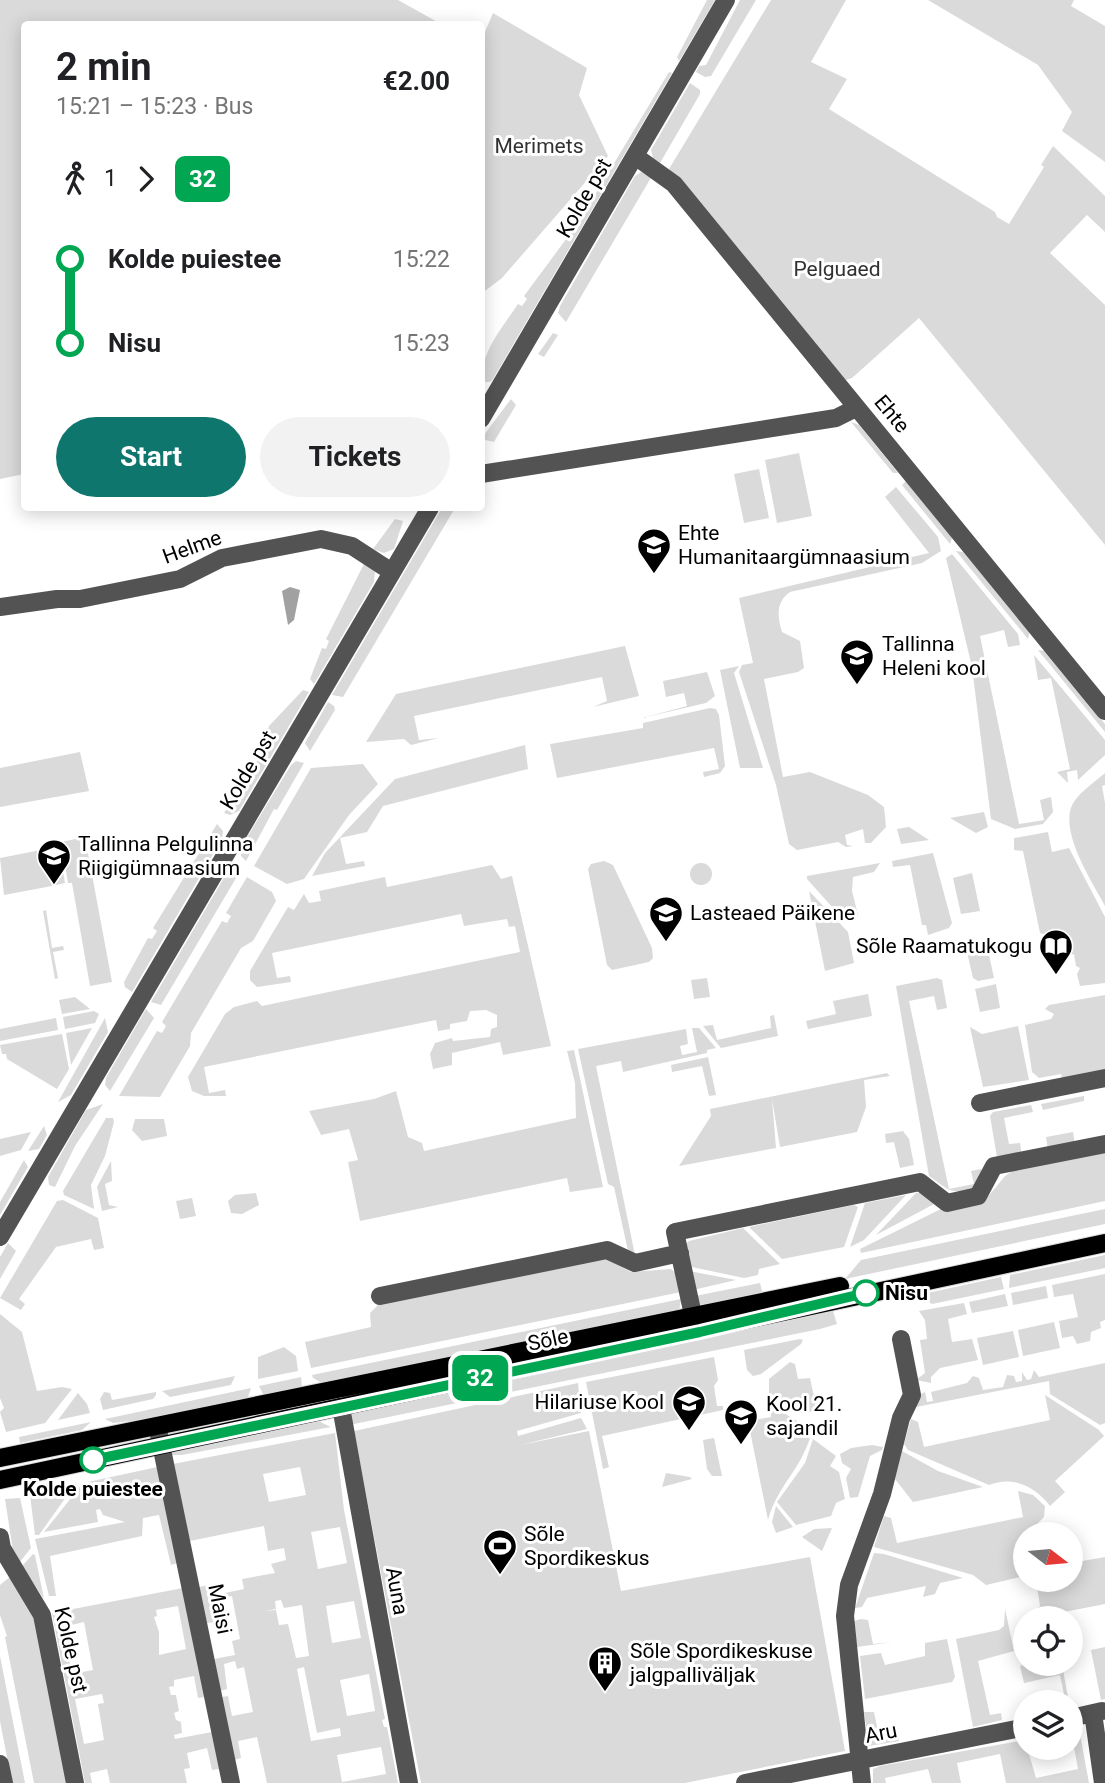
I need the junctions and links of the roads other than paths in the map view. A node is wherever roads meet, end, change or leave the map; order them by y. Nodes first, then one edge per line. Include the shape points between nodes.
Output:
1 (726, 0) edge
2 (635, 156) junction
3 (856, 408) junction
4 (485, 412) edge
5 (485, 473) edge
6 (428, 511) edge
7 (392, 572) junction
8 (0, 607) edge
9 (1105, 711) edge
10 (1105, 1078) edge
11 (980, 1103) dead end
12 (1105, 1143) edge
13 (1105, 1230) edge
14 (0, 1237) edge
15 (1105, 1243) edge
16 (680, 1253) junction
17 (380, 1296) dead end
18 (694, 1315) junction
19 (901, 1339) dead end
20 (339, 1398) junction
21 (160, 1435) junction
22 (0, 1458) edge
23 (0, 1480) edge
24 (0, 1537) edge
25 (7, 1565) edge
26 (1099, 1712) edge
27 (1013, 1730) edge
28 (859, 1761) junction
29 (0, 1764) edge
30 (4, 1783) edge
31 (75, 1783) edge
32 (231, 1783) edge
33 (409, 1783) edge
34 (745, 1783) edge
35 (862, 1783) edge
36 (1103, 1783) edge

1 - 2 street, Kolde pst
2 - 3 street, Ehte via 674,184
2 - 4 street, Kolde pst
3 - 5 street via 836,418
3 - 9 street, Ehte
6 - 7 street, Kolde pst
7 - 8 street, Helme via 352,546 321,539 222,558 180,579 80,599
7 - 14 street, Kolde pst
10 - 11 street
12 - 16 street via 994,1166 978,1196 947,1203 920,1182 675,1232
13 - 18 main road, Sõle
15 - 20 main road, Sõle
16 - 17 street via 635,1263 607,1250
16 - 18 street
18 - 20 main road, Sõle
19 - 28 street via 912,1395 852,1572 845,1616
20 - 21 main road, Sõle
20 - 33 street, Auna
21 - 22 main road, Sõle
21 - 23 main road, Sõle
21 - 32 street, Maisi
24 - 25 street, Kolde pst
25 - 31 street, Kolde pst via 42,1615
26 - 36 street
27 - 28 street, Aru
28 - 34 street, Aru
28 - 35 street
29 - 30 street

